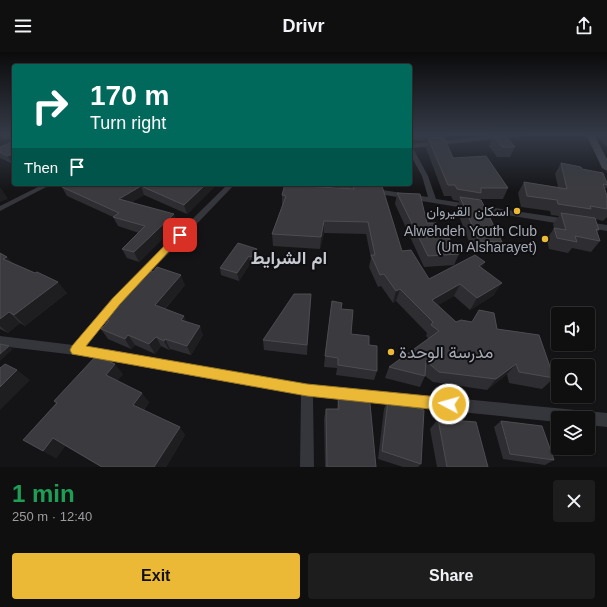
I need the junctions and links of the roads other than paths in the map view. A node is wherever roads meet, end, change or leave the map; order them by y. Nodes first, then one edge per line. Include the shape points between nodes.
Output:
1 (413, 153) edge
2 (601, 153) edge
3 (606, 163) edge
4 (45, 186) edge
5 (230, 186) edge
6 (342, 186) edge
7 (433, 201) junction
8 (0, 209) edge
9 (607, 228) edge
10 (0, 341) edge
11 (76, 350) junction
12 (307, 390) junction
13 (607, 420) edge
14 (307, 467) edge

1 - 7 street via 425,176
2 - 3 street
4 - 8 street
5 - 11 street via 116,301
6 - 7 street
7 - 9 street
10 - 11 street
11 - 12 street
12 - 13 street
12 - 14 street

